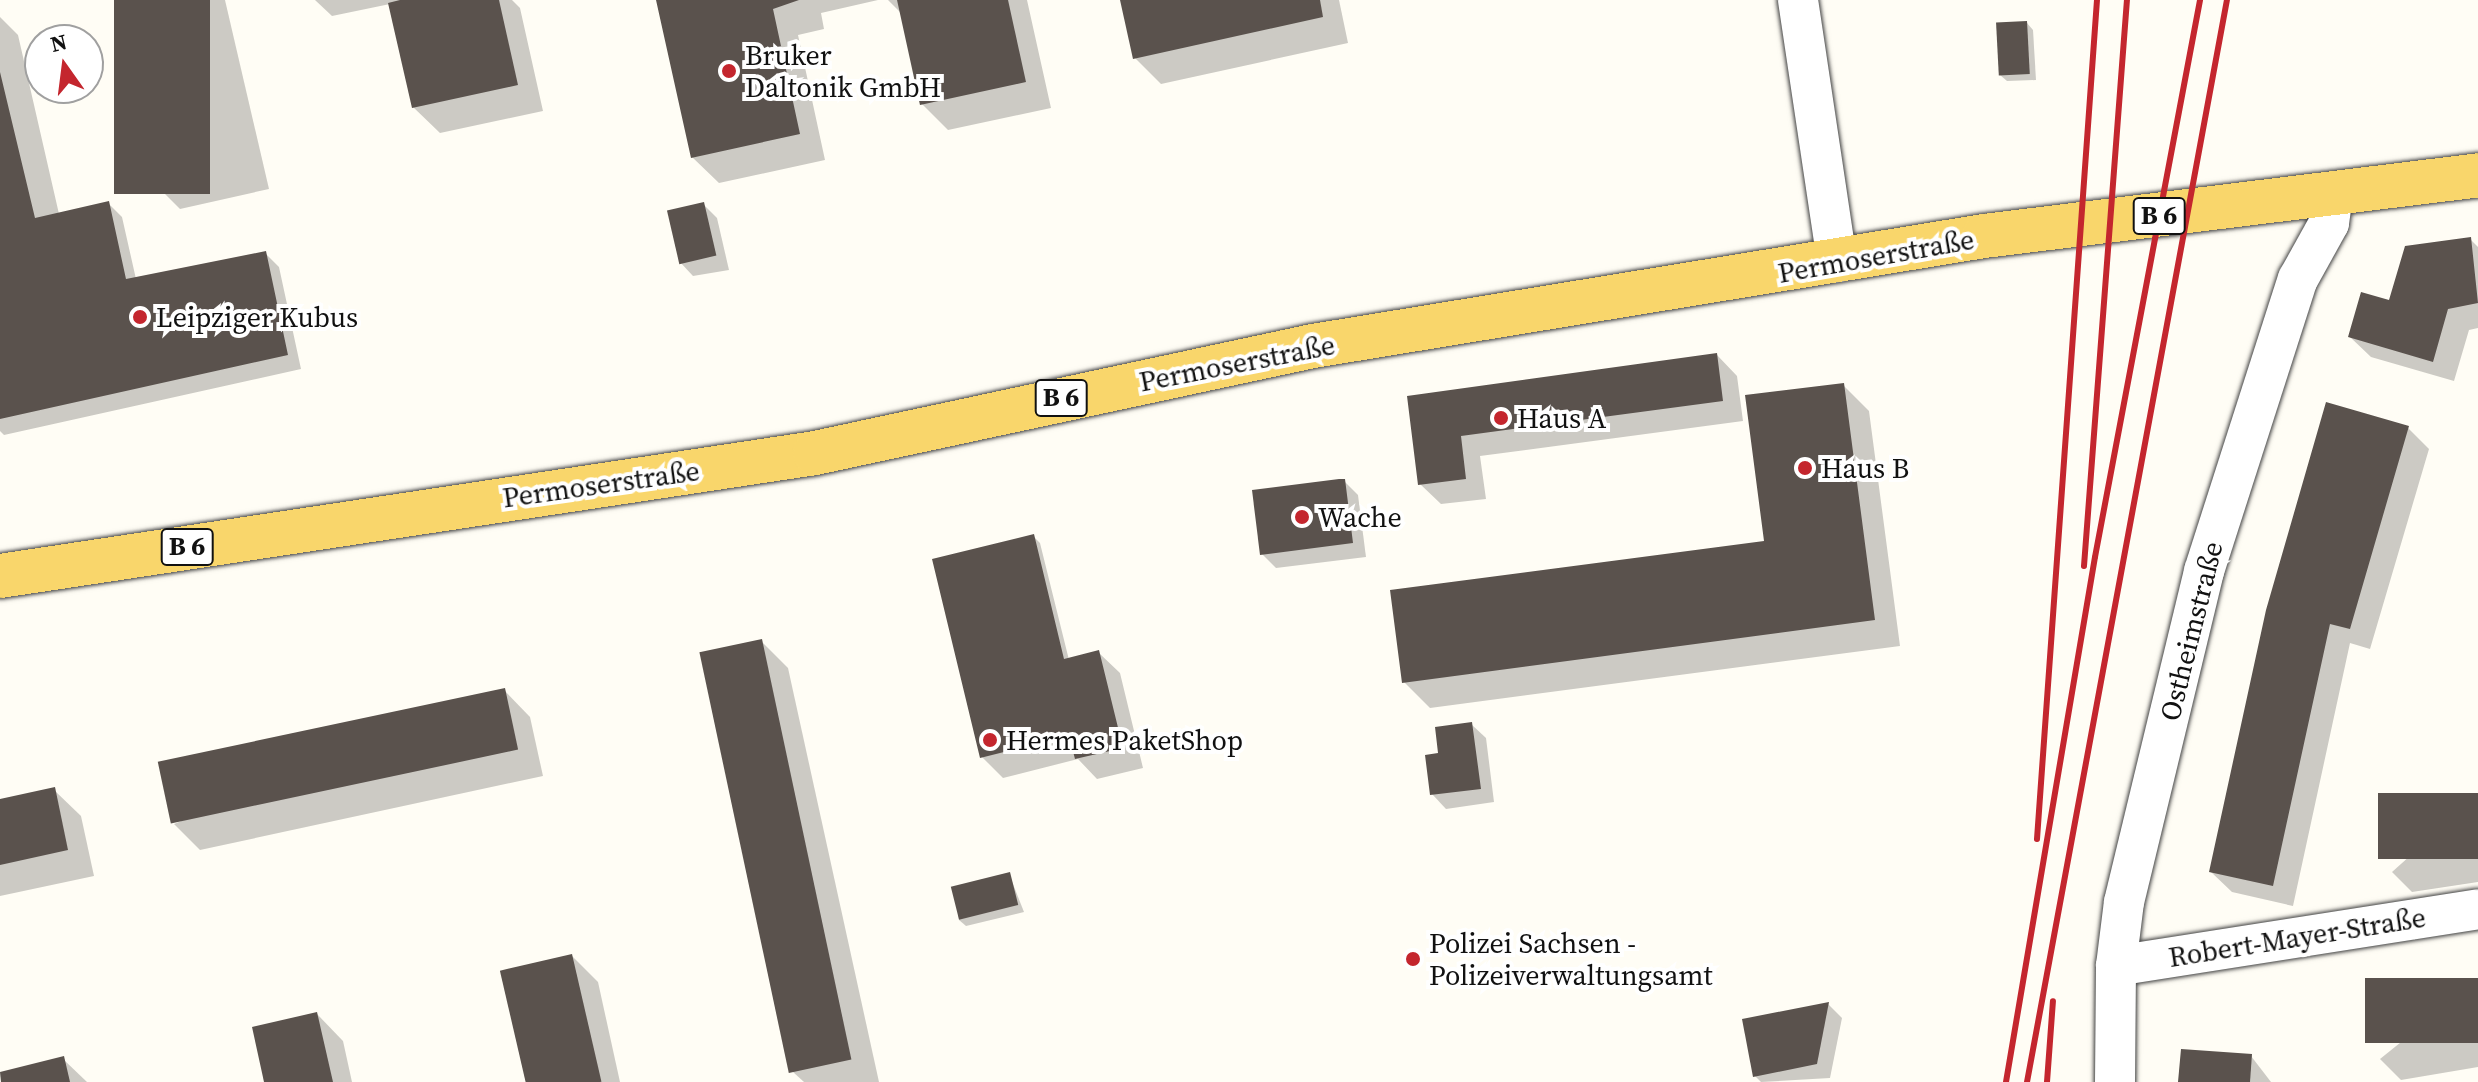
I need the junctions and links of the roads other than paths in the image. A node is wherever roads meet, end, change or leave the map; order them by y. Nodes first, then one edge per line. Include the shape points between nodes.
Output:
1 (1798, 0) edge
2 (2478, 175) edge
3 (2333, 195) junction
4 (1837, 262) junction
5 (0, 576) edge
6 (2478, 909) edge
7 (2116, 966) junction
8 (2115, 1082) edge

1 - 4 street
2 - 3 main road, Permoserstraße / B 6
3 - 4 main road, Permoserstraße / B 6 via 1984,236
3 - 7 street, Ostheimstraße via 2329,223 2298,279 2204,571 2124,902
4 - 5 main road, Permoserstraße / B 6 via 1313,346 815,453
6 - 7 street, Robert-Mayer-Straße
7 - 8 street, Ostheimstraße

